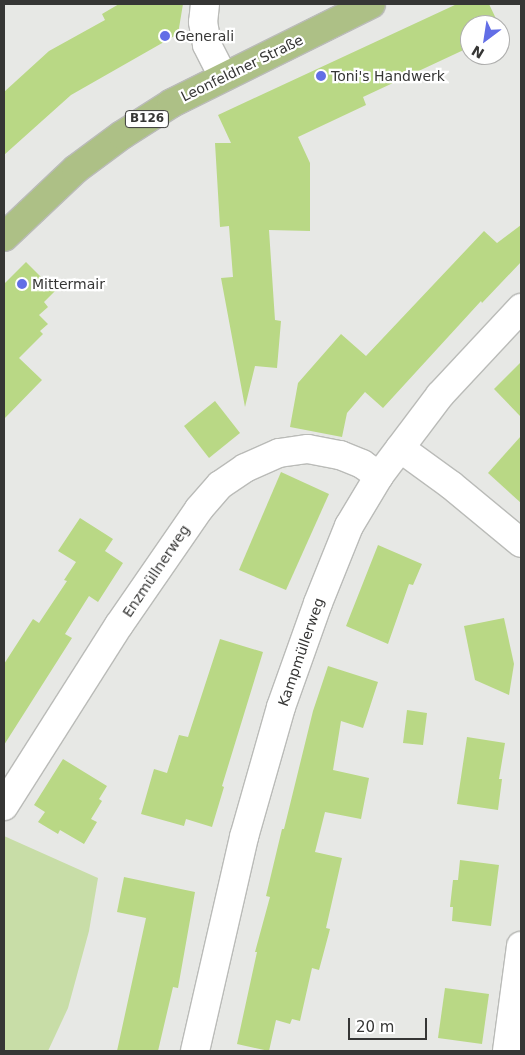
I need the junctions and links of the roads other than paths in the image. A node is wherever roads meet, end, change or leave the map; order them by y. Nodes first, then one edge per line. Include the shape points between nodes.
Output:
1 (205, 4) edge
2 (371, 4) edge
3 (223, 77) junction
4 (4, 237) edge
5 (521, 308) edge
6 (400, 448) junction
7 (379, 476) junction
8 (521, 543) edge
9 (4, 806) edge
10 (521, 946) edge
11 (195, 1051) edge
12 (507, 1051) edge

1 - 3 street via 203,22 207,45
2 - 3 main road, Leonfeldner Straße / B126
3 - 4 main road, Leonfeldner Straße / B126 via 172,103 91,157
5 - 6 street, Kampmüllerweg via 444,390
6 - 7 street, Kampmüllerweg
6 - 8 street
7 - 9 street, Enzmüllnerweg via 362,464 340,455 308,449 279,453 245,468 220,485 194,516 135,601
7 - 11 street, Kampmüllerweg via 349,526 281,707 244,837
10 - 12 street

